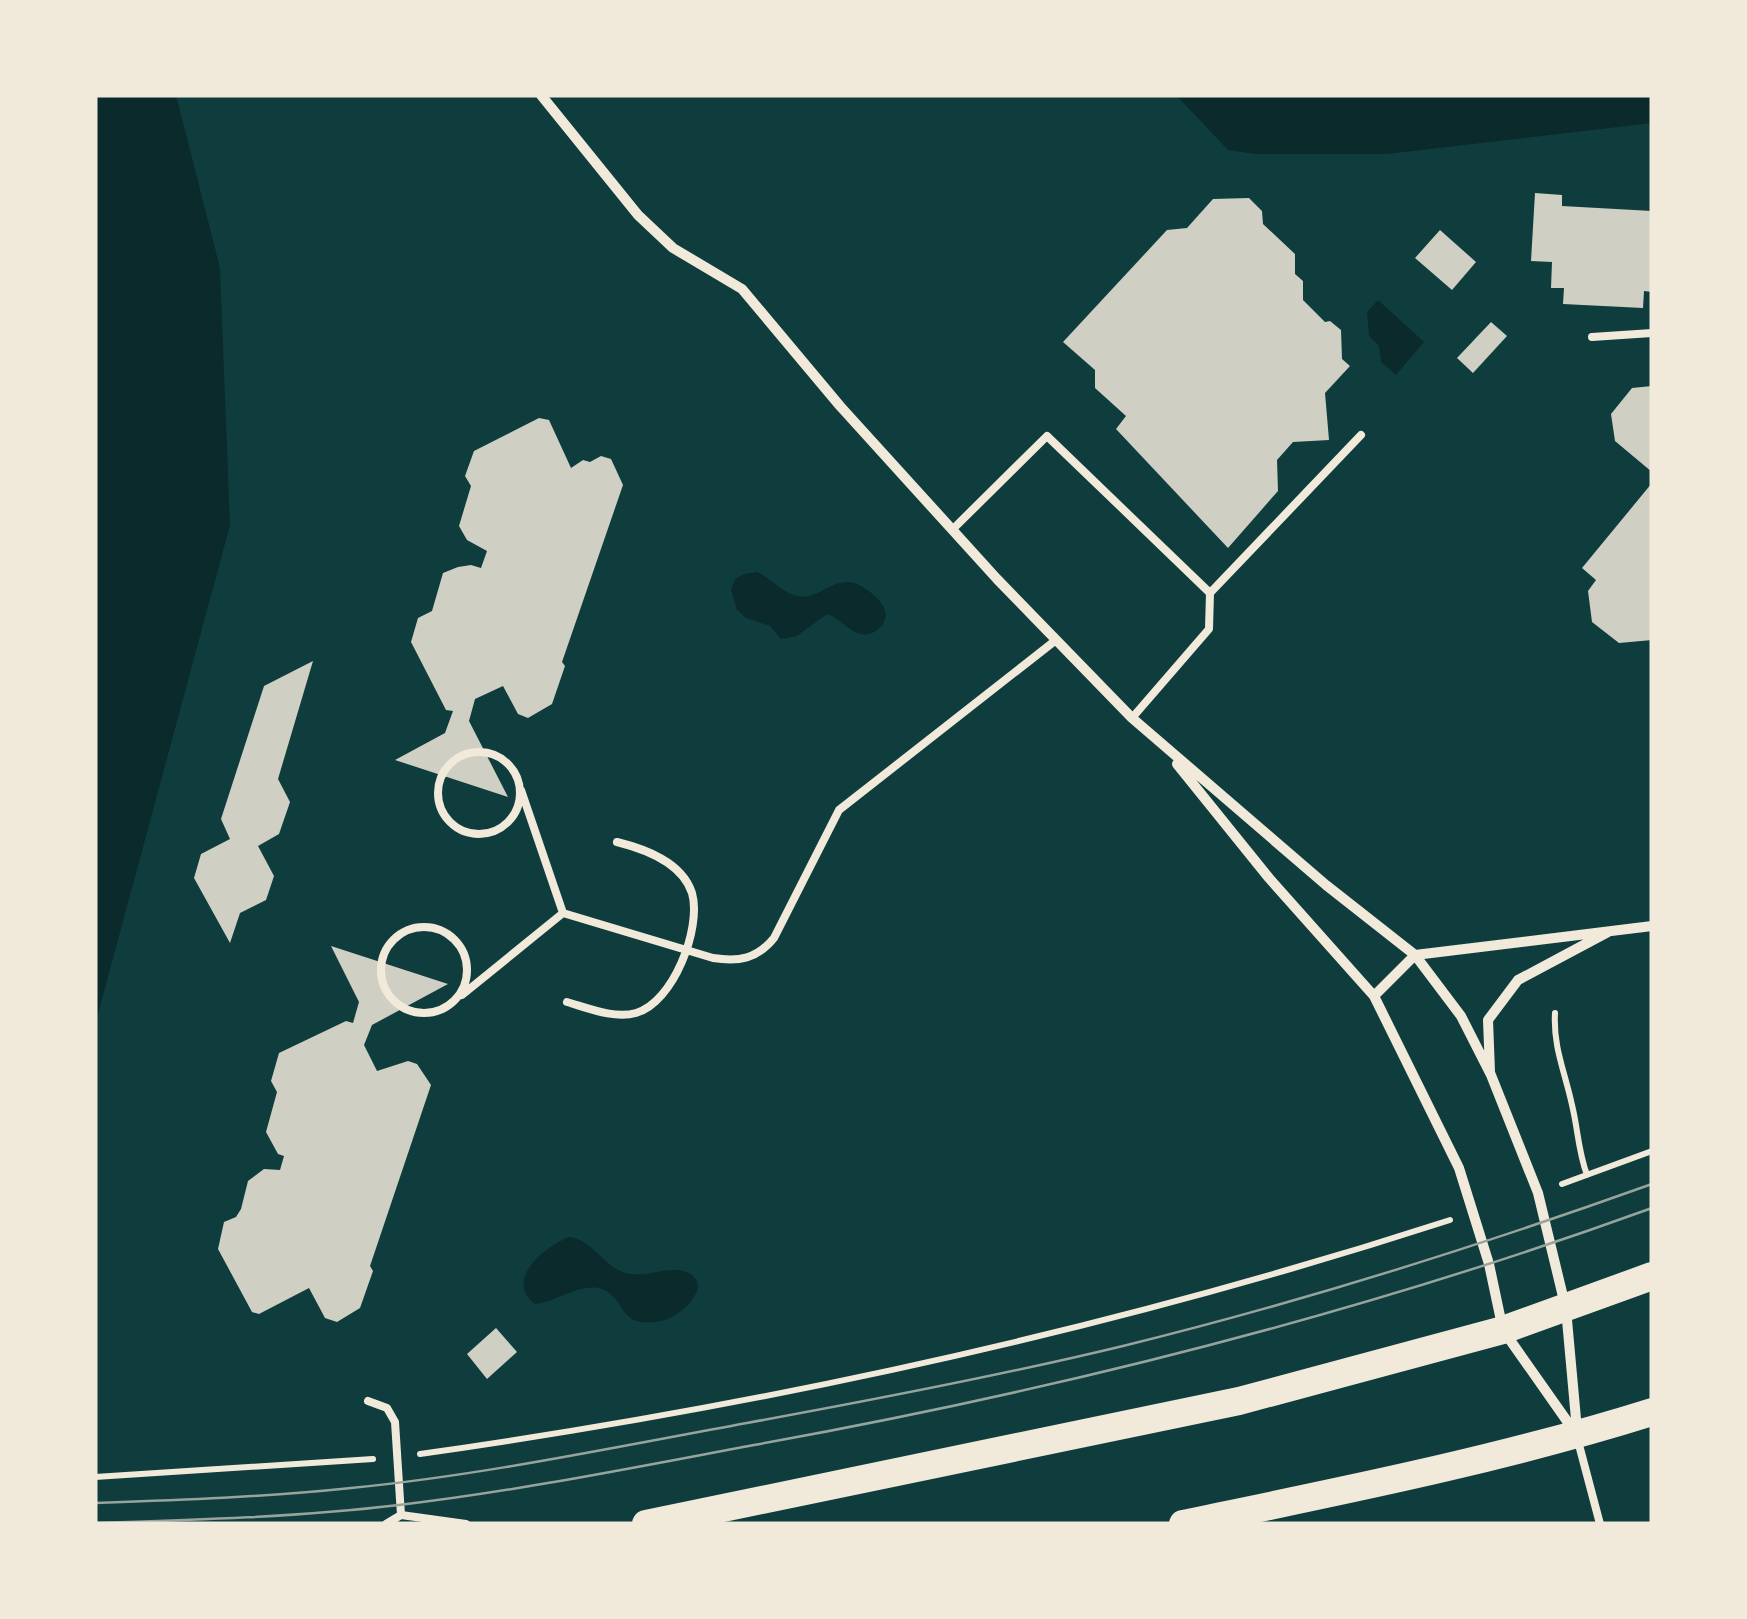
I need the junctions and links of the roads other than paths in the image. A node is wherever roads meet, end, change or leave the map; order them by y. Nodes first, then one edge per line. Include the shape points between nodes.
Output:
1 (541, 95) edge
2 (1652, 333) edge
3 (1592, 337) dead end
4 (1361, 435) dead end
5 (952, 530) junction
6 (1210, 593) junction
7 (1056, 640) junction
8 (1132, 718) junction
9 (1161, 744) junction
10 (518, 782) junction
11 (618, 842) dead end
12 (563, 913) junction
13 (1652, 926) edge
14 (1613, 930) junction
15 (686, 951) junction
16 (1415, 956) junction
17 (1374, 996) junction
18 (567, 1002) dead end
19 (452, 1003) junction
20 (1490, 1075) junction
21 (1652, 1276) edge
22 (1566, 1309) junction
23 (1502, 1330) junction
24 (368, 1401) dead end
25 (1652, 1412) edge
26 (1577, 1436) junction
27 (401, 1515) junction
28 (386, 1524) edge
29 (466, 1524) edge
30 (646, 1524) edge
31 (1183, 1524) edge
32 (1600, 1524) edge

1 - 5 street via 638,215 673,248 742,289
2 - 3 lane
4 - 6 lane
5 - 6 lane via 1047,436
5 - 7 street
6 - 8 lane via 1209,629
7 - 8 street
7 - 15 lane via 839,810 764,951 731,961
8 - 9 street
9 - 16 street
9 - 17 street
10 - 10 lane via 492,754 466,755 440,783 442,810 460,830 500,829 518,808
10 - 12 lane
11 - 15 lane via 664,860 692,892
12 - 15 lane
12 - 19 lane
13 - 14 street
14 - 16 street
14 - 20 street via 1518,980 1488,1020
15 - 18 lane via 664,992 638,1013
16 - 17 street
16 - 20 street via 1461,1016
17 - 23 street via 1459,1168
19 - 19 lane via 424,1014 396,1004 381,979 394,938 433,927 457,941 466,980
20 - 22 street via 1538,1193
21 - 22 highway
22 - 23 highway
22 - 26 street
23 - 26 street
23 - 30 highway via 1239,1401
24 - 27 lane via 392,1413
25 - 26 highway
26 - 31 highway
26 - 32 lane
27 - 28 lane
27 - 29 lane

